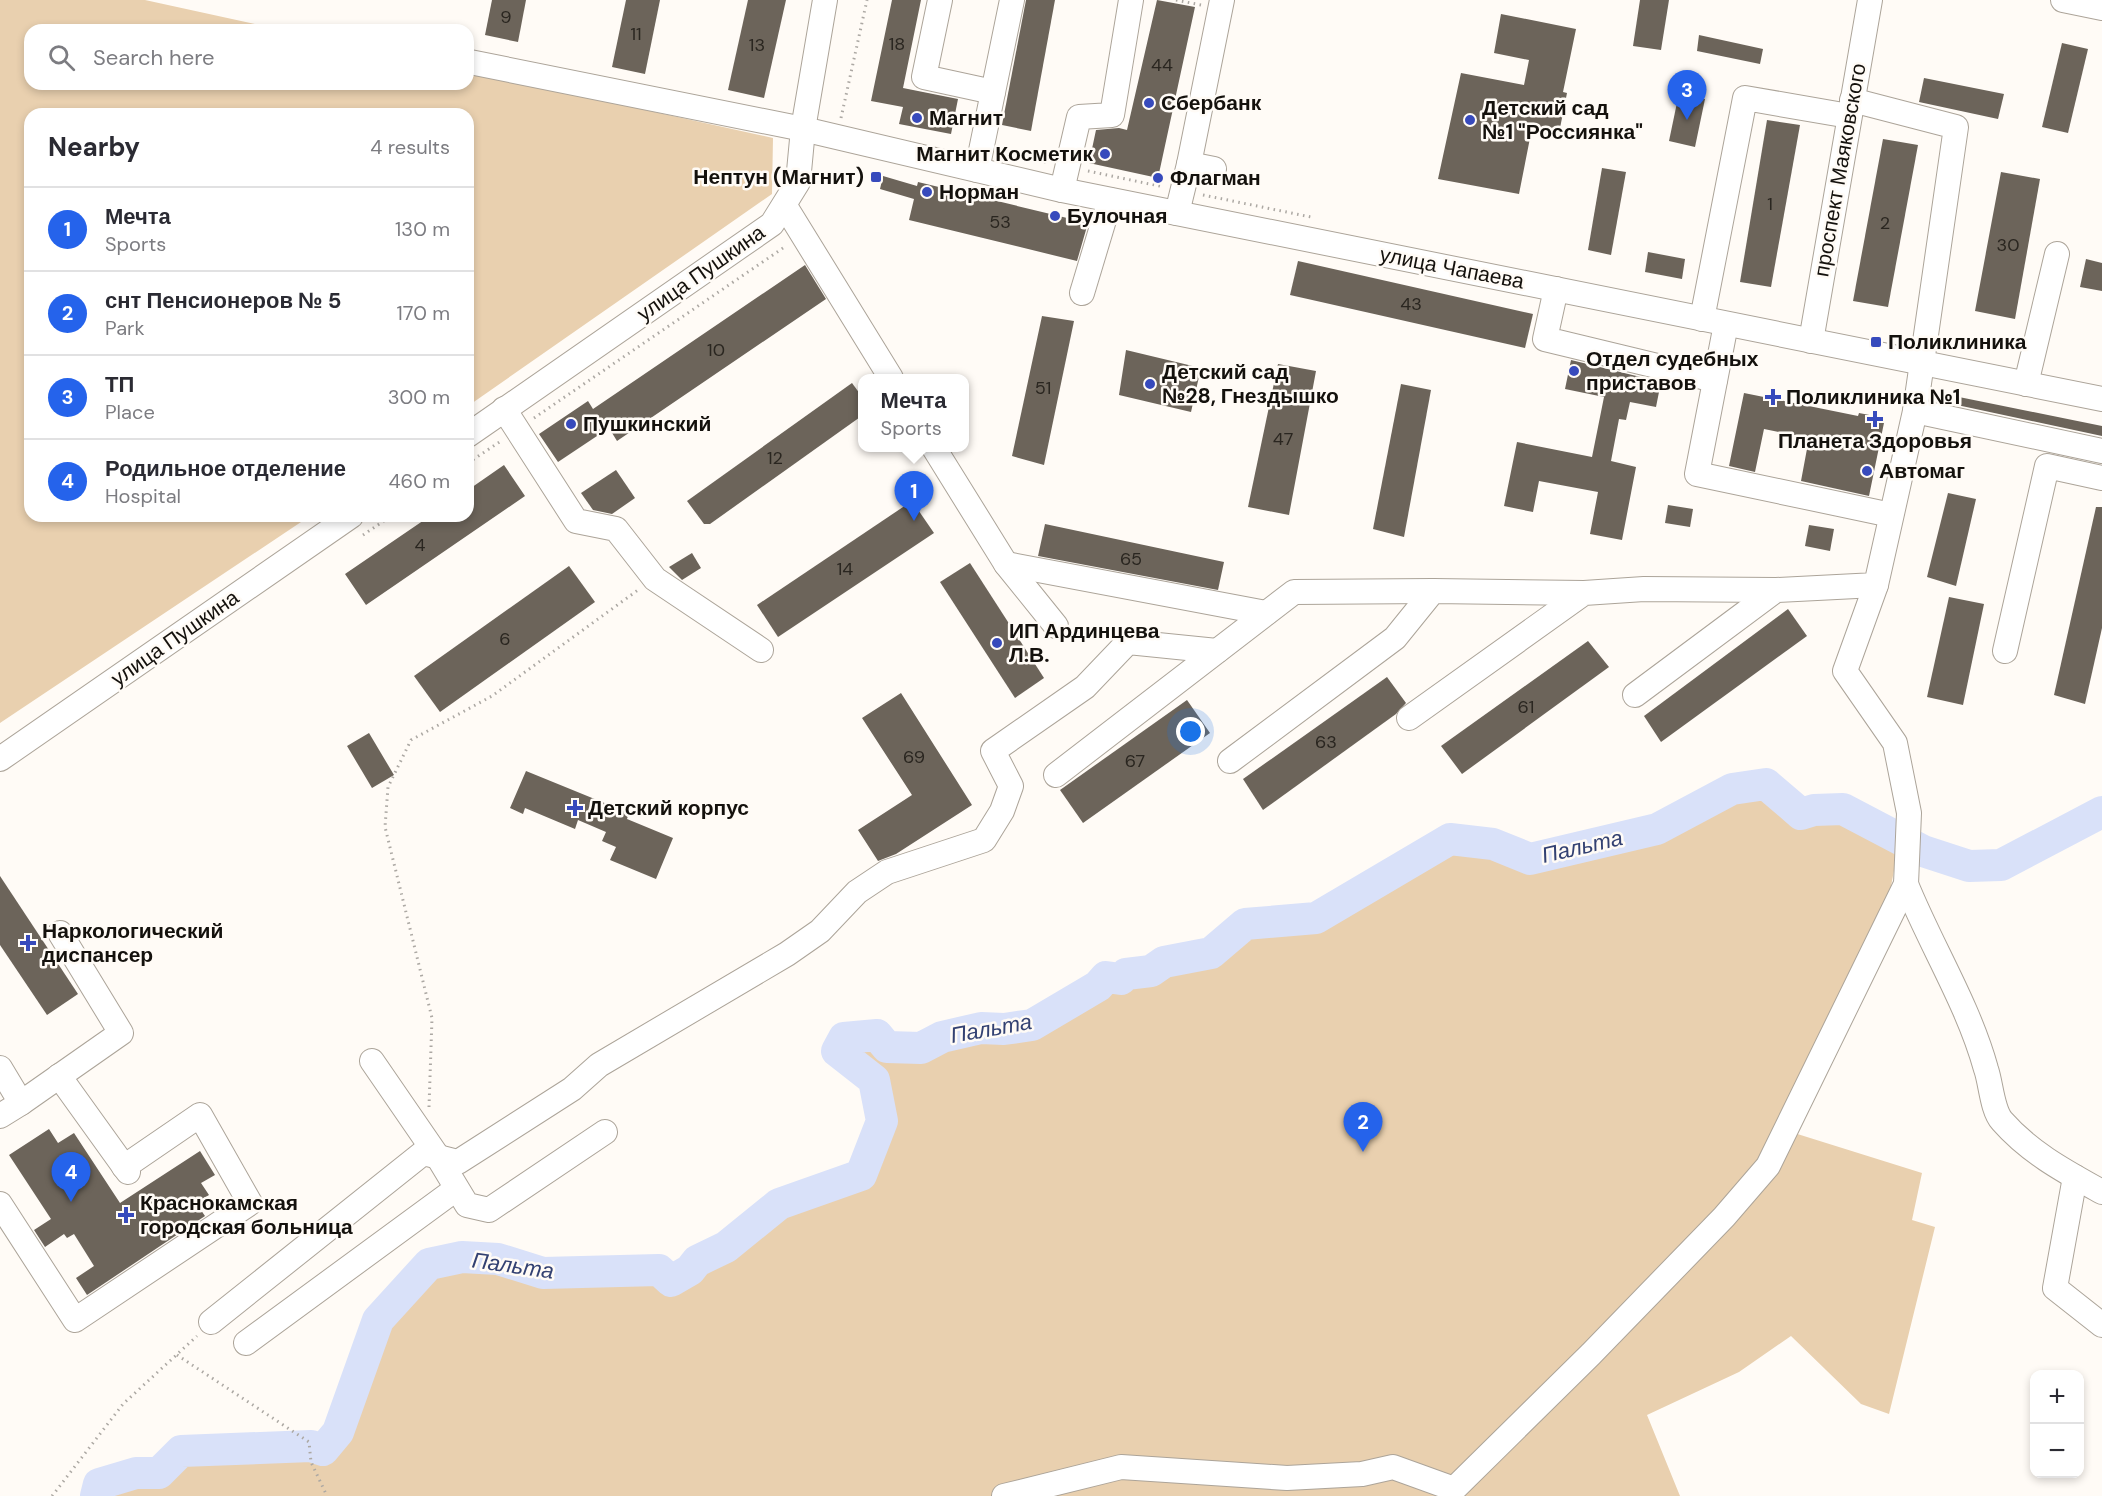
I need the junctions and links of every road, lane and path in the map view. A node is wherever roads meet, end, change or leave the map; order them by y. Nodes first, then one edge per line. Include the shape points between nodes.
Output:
1 (825, 0) edge
2 (867, 0) edge
3 (939, 0) edge
4 (1012, 0) edge
5 (1131, 0) edge
6 (1222, 0) edge
7 (1870, 0) edge
8 (2063, 0) edge
9 (2102, 8) edge
10 (474, 63) edge
11 (993, 92) junction
12 (1850, 108) junction
13 (840, 118) dead end
14 (803, 129) junction
15 (1189, 164) junction
16 (1214, 169) dead end
17 (977, 170) junction
18 (1062, 190) junction
19 (1110, 200) junction
20 (785, 206) junction
21 (1176, 213) junction
22 (802, 235) junction
23 (2057, 254) dead end
24 (1556, 289) junction
25 (1082, 293) dead end
26 (1702, 319) junction
27 (1726, 324) junction
28 (1811, 341) junction
29 (1922, 363) junction
30 (889, 374) edge
31 (1715, 380) junction
32 (2026, 384) junction
33 (2102, 399) edge
34 (1915, 411) junction
35 (511, 419) junction
36 (474, 433) edge
37 (2102, 451) edge
38 (937, 452) edge
39 (474, 457) edge
40 (2102, 478) edge
41 (1891, 515) junction
42 (342, 522) edge
43 (1006, 564) junction
44 (655, 579) junction
45 (1876, 585) junction
46 (1433, 591) junction
47 (1776, 591) junction
48 (1584, 593) junction
49 (1266, 613) junction
50 (1056, 626) dead end
51 (761, 650) dead end
52 (1217, 651) junction
53 (2005, 651) dead end
54 (1635, 695) dead end
55 (1408, 718) dead end
56 (0, 759) edge
57 (1230, 761) dead end
58 (1056, 775) dead end
59 (1907, 873) junction
60 (60, 933) dead end
61 (372, 1061) dead end
62 (0, 1068) edge
63 (59, 1076) junction
64 (21, 1103) junction
65 (429, 1108) dead end
66 (0, 1116) edge
67 (605, 1132) dead end
68 (438, 1157) junction
69 (2074, 1177) junction
70 (456, 1189) junction
71 (2102, 1192) edge
72 (0, 1203) edge
73 (211, 1322) joint
74 (2102, 1325) edge
75 (246, 1342) dead end
76 (177, 1354) junction
77 (52, 1496) edge
78 (327, 1496) edge
79 (1004, 1496) edge

1 - 14 street, улица Пушкина
2 - 13 path
3 - 11 street via 924,77
4 - 11 street
5 - 18 street via 1112,115 1079,117
6 - 15 street
7 - 12 street, проспект Маяковского
8 - 9 street
10 - 14 street, улица Чапаева
11 - 17 street
12 - 26 street via 1745,99
12 - 28 street, проспект Маяковского
12 - 29 street via 1956,127
14 - 17 street, улица Чапаева
14 - 20 street, улица Пушкина via 798,182
15 - 16 street
15 - 21 street
17 - 18 street, улица Чапаева
18 - 19 street, улица Чапаева
19 - 21 street, улица Чапаева
19 - 25 street
20 - 22 street
20 - 35 street, улица Пушкина via 771,224
21 - 24 street, улица Чапаева
22 - 30 street
22 - 35 path
23 - 32 street
24 - 26 street, улица Чапаева
24 - 31 street via 1545,339
26 - 27 street, улица Чапаева
27 - 28 street, улица Чапаева
27 - 31 street
28 - 29 street, улица Чапаева
29 - 32 street, улица Чапаева
29 - 34 street
31 - 41 street via 1697,474
32 - 33 street, улица Чапаева
34 - 37 street
34 - 41 street
35 - 36 street, улица Пушкина
35 - 39 path
35 - 44 street via 576,521 616,529
38 - 43 street
40 - 53 street via 2048,466
41 - 45 street
42 - 56 street, улица Пушкина
43 - 49 street
43 - 50 street
44 - 51 street
44 - 65 path via 492,696 411,740 388,788 385,827 432,1018
45 - 47 street
45 - 59 street via 1845,671 1895,743 1909,813
46 - 48 street
46 - 49 street via 1294,592
46 - 57 street via 1395,638
47 - 48 street via 1644,589
47 - 54 street
48 - 55 street
49 - 52 street
52 - 58 street
52 - 68 street via 1128,642 1085,687 993,751 1011,786 1002,811 984,840 887,872 857,892 820,931 787,954 599,1065 572,1089 458,1162
59 - 69 street via 1921,922 1960,1000 1986,1066 2000,1119 2042,1159
59 - 79 street via 1768,1166 1591,1354 1454,1489 1393,1467 1362,1474 1287,1478 1121,1467
60 - 63 street via 121,1033
61 - 68 street
62 - 64 street
63 - 64 street
63 - 72 street via 126,1170 200,1115 250,1203 75,1320
64 - 66 street
67 - 70 street via 489,1209 467,1205
68 - 70 street
68 - 73 street via 423,1153
69 - 71 street
69 - 74 street via 2055,1288
70 - 75 street
73 - 76 path
76 - 77 path via 123,1404
76 - 78 path via 309,1443 311,1462

